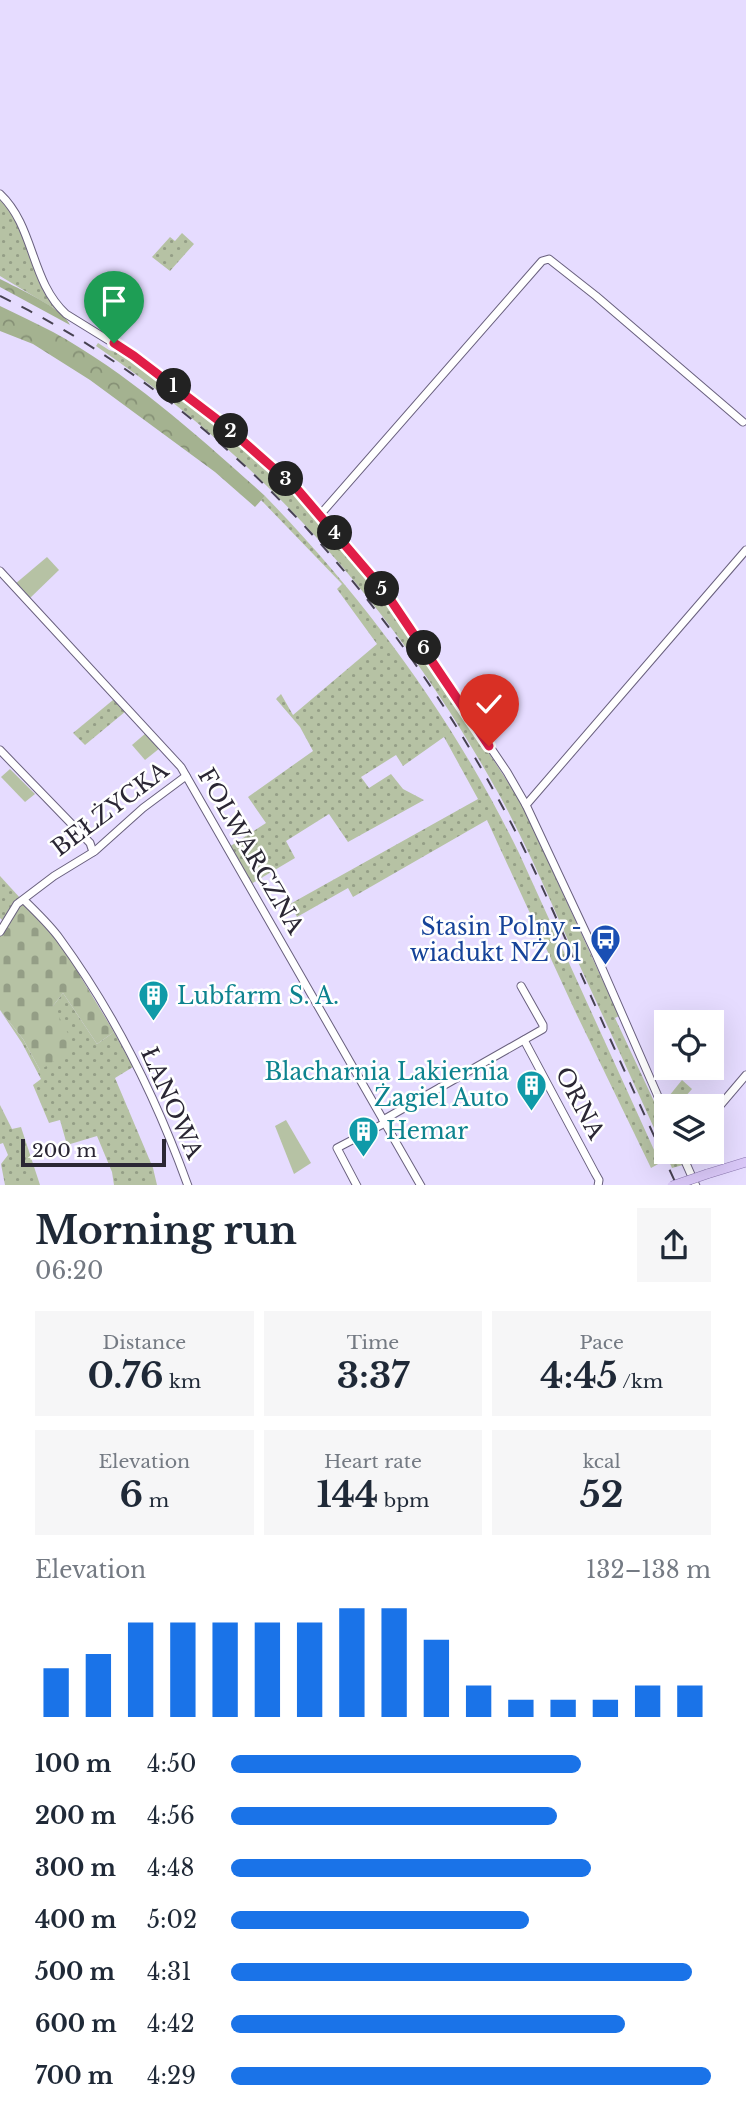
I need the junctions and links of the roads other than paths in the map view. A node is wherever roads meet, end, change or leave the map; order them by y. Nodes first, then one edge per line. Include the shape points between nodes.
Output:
1 (0, 194) edge
2 (743, 422) dead end
3 (319, 516) junction
4 (746, 550) edge
5 (0, 570) edge
6 (0, 750) edge
7 (186, 776) junction
8 (526, 805) junction
9 (93, 852) junction
10 (24, 900) junction
11 (0, 932) edge
12 (521, 986) dead end
13 (527, 1038) junction
14 (746, 1075) edge
15 (657, 1094) edge
16 (724, 1101) edge
17 (384, 1121) junction
18 (746, 1162) edge
19 (686, 1164) edge
20 (188, 1185) edge
21 (357, 1185) edge
22 (421, 1185) edge
23 (598, 1185) edge
24 (672, 1185) edge
25 (696, 1185) edge

1 - 3 street via 19,219 42,281 57,306 134,356 227,427 297,489
2 - 3 street via 549,259 542,261
3 - 8 street via 397,608
4 - 8 street
5 - 7 street, FOLWARCZNA
6 - 9 street via 90,843
7 - 9 street, BEŁŻYCKA
7 - 17 street, FOLWARCZNA
8 - 15 street
9 - 10 street, BEŁŻYCKA
10 - 11 street, BEŁŻYCKA
10 - 20 street, ŁANOWA via 59,937 126,1048
12 - 13 street via 543,1025
13 - 17 street
13 - 23 street, ORNA
14 - 16 street
17 - 21 street via 337,1148
17 - 22 street, FOLWARCZNA
18 - 24 main road, bridge
19 - 25 street

